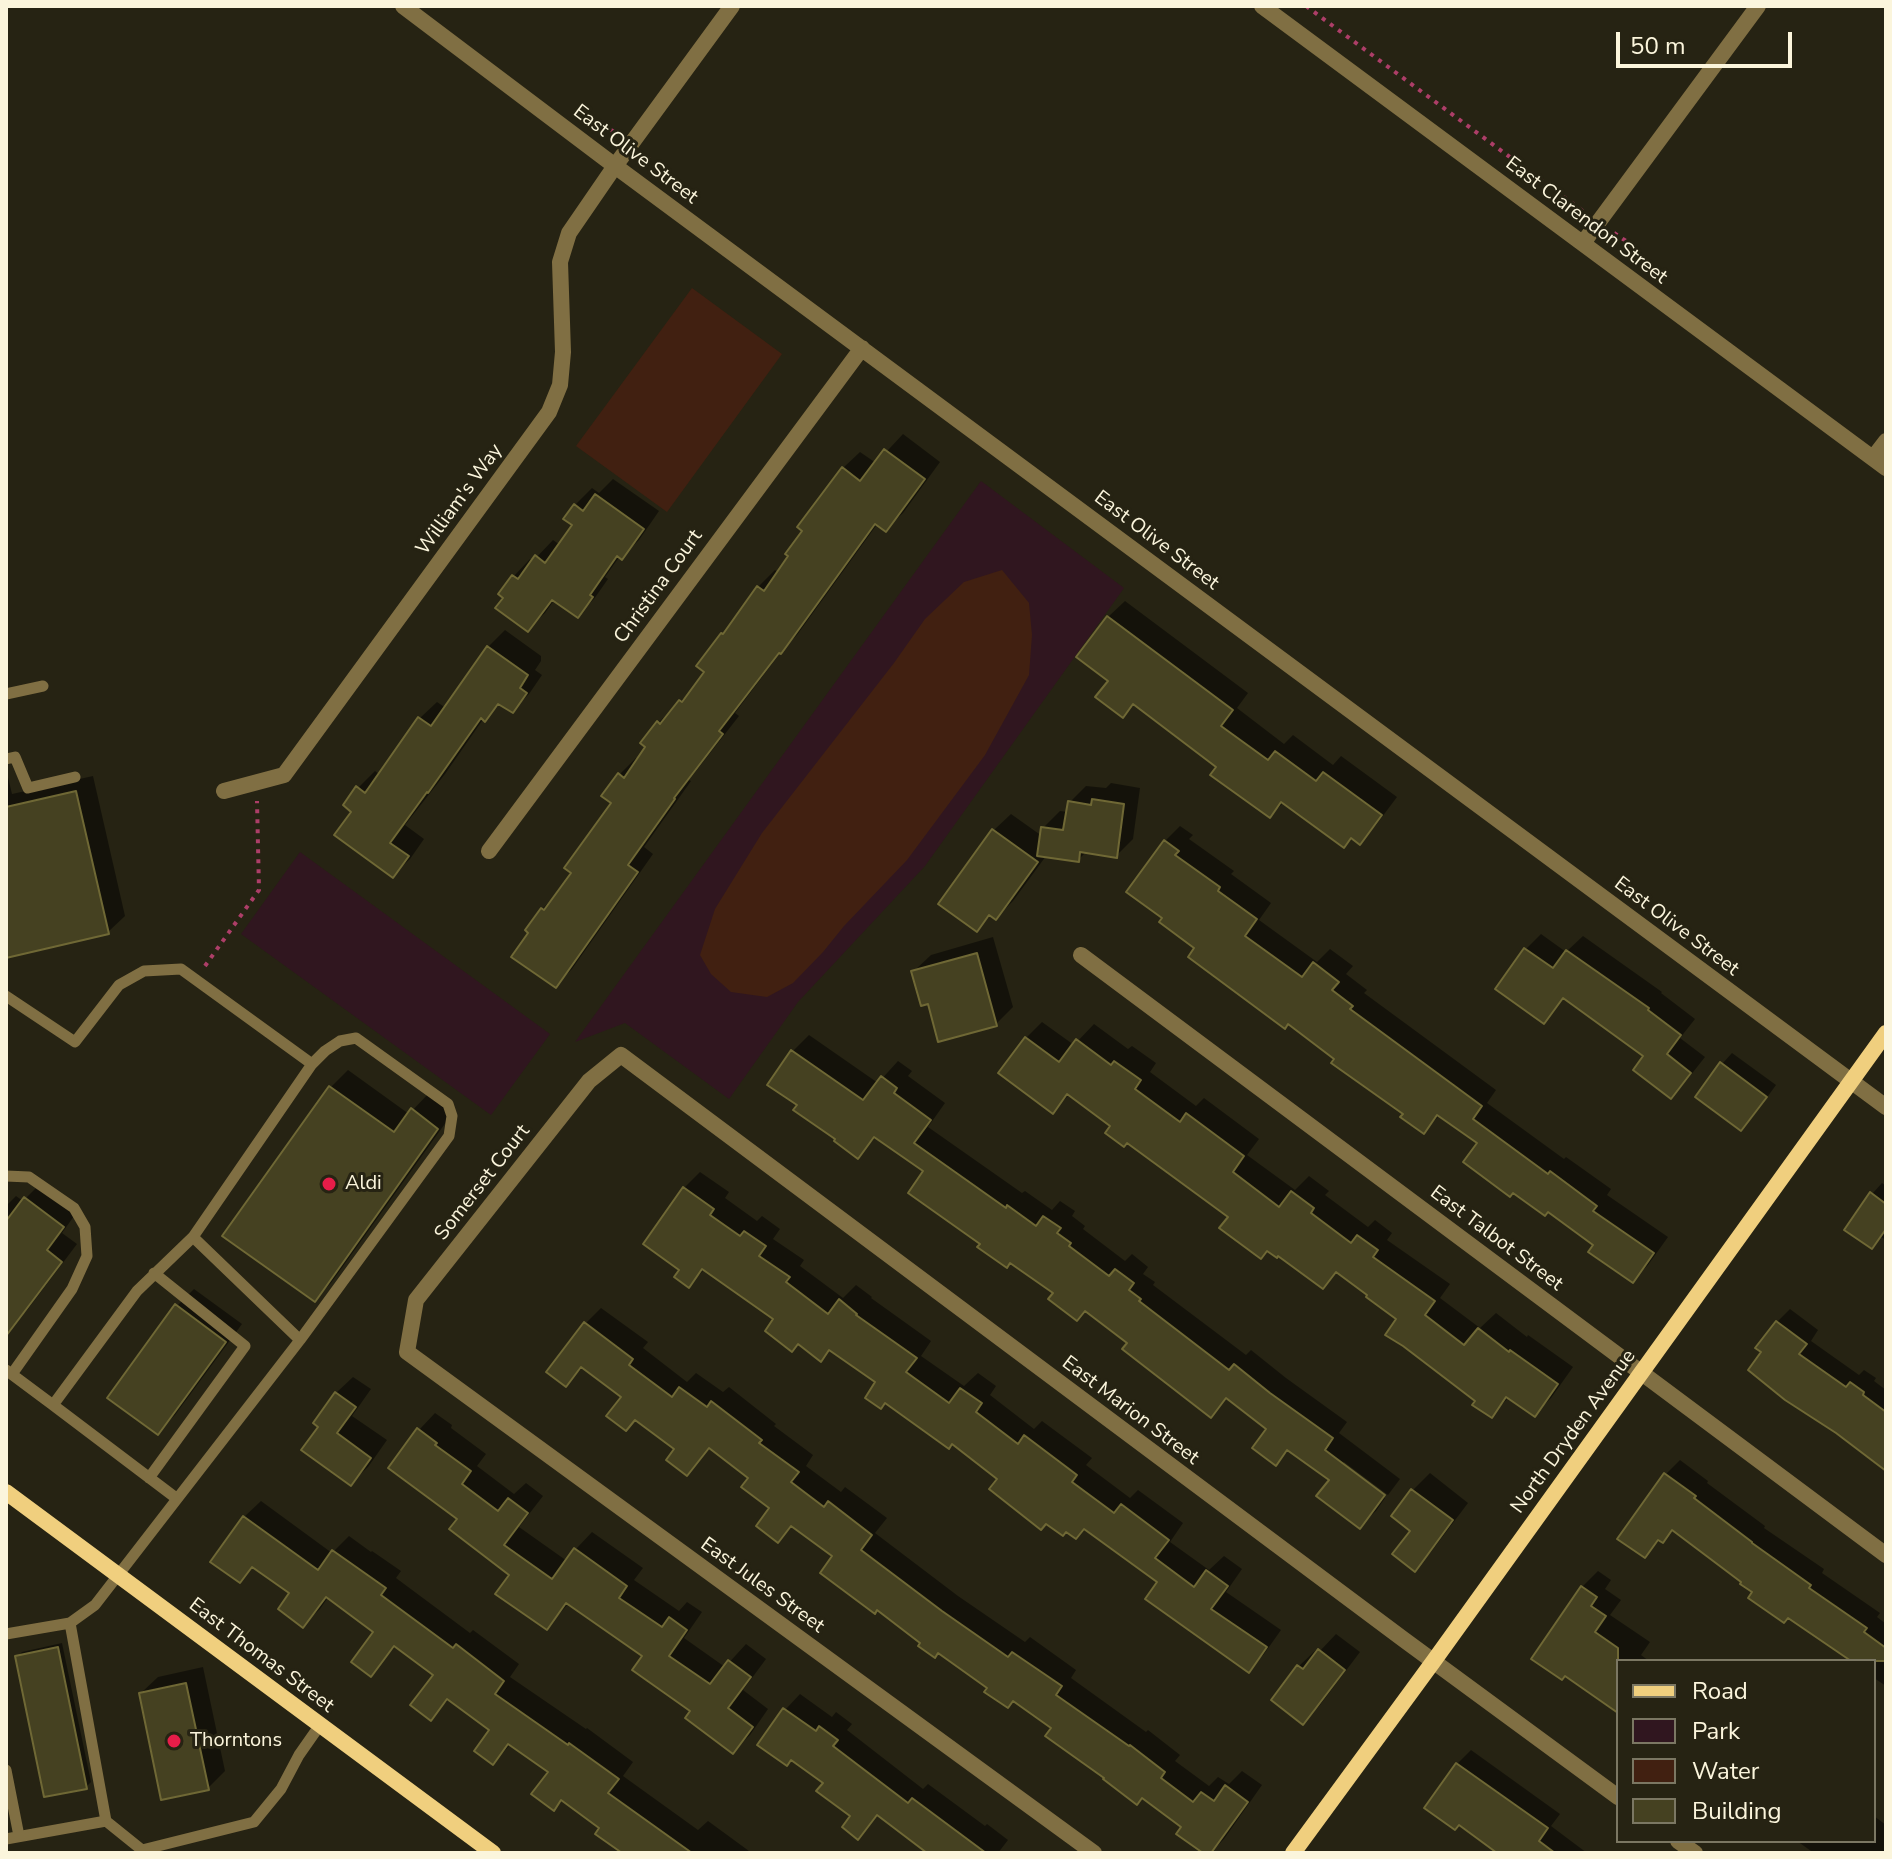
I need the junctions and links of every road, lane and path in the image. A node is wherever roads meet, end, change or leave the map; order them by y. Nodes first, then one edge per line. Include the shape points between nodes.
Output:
1 (403, 6) edge
2 (732, 6) edge
3 (1262, 6) edge
4 (1306, 6) edge
5 (1758, 6) edge
6 (615, 166) junction
7 (1598, 221) junction
8 (1583, 243) junction
9 (1629, 243) dead end
10 (862, 348) junction
11 (1886, 441) edge
12 (1880, 463) edge
13 (43, 686) dead end
14 (6, 694) edge
15 (6, 759) edge
16 (75, 777) dead end
17 (257, 782) junction
18 (224, 791) dead end
19 (489, 851) dead end
20 (1081, 955) dead end
21 (196, 980) junction
22 (6, 996) edge
23 (1886, 1033) edge
24 (621, 1055) joint
25 (312, 1064) junction
26 (1851, 1082) junction
27 (1886, 1107) edge
28 (6, 1176) edge
29 (193, 1237) junction
30 (154, 1273) junction
31 (300, 1340) junction
32 (407, 1352) joint
33 (9, 1372) edge
34 (1641, 1373) junction
35 (53, 1405) junction
36 (149, 1478) junction
37 (6, 1492) edge
38 (176, 1498) junction
39 (1886, 1555) edge
40 (118, 1575) junction
41 (70, 1623) junction
42 (6, 1634) edge
43 (1433, 1662) junction
44 (320, 1725) junction
45 (6, 1770) edge
46 (1616, 1796) edge
47 (106, 1821) junction
48 (19, 1836) junction
49 (6, 1839) edge
50 (493, 1853) edge
51 (1094, 1853) edge
52 (1293, 1853) edge

1 - 6 street, East Olive Street
2 - 6 street, William's Way
3 - 8 street, East Clarendon Street
4 - 7 path
5 - 7 street
6 - 10 street, East Olive Street
6 - 17 street, William's Way via 569,233 560,262 562,363 549,412 284,775
7 - 8 street
7 - 9 path
8 - 12 street, East Clarendon Street
10 - 19 street, Christina Court
10 - 26 street, East Olive Street
11 - 12 street
13 - 14 lane
15 - 16 lane via 15,757 28,788
17 - 18 street, William's Way
17 - 21 path via 259,890
20 - 34 street, East Talbot Street
21 - 22 lane via 181,969 144,971 119,985 75,1042
21 - 25 lane
23 - 26 street, North Dryden Avenue
24 - 32 street, Somerset Court via 589,1081 416,1300
24 - 43 street, East Marion Street
25 - 29 lane
25 - 31 lane via 340,1041 356,1038 448,1104 452,1116 449,1136
26 - 27 street, East Olive Street
26 - 34 street, North Dryden Avenue
28 - 33 lane via 29,1177 74,1208 85,1227 87,1256 72,1289
29 - 30 lane
29 - 31 lane
30 - 35 lane
30 - 36 lane via 245,1346
31 - 38 lane
32 - 51 street, East Jules Street
33 - 35 lane
34 - 39 street, East Talbot Street
34 - 43 street, North Dryden Avenue
35 - 36 lane
36 - 38 lane
37 - 40 street, East Thomas Street
38 - 40 lane
40 - 41 lane via 95,1605
40 - 44 street, East Thomas Street
41 - 42 lane
41 - 47 lane
43 - 46 street, East Marion Street
43 - 52 street, North Dryden Avenue
44 - 47 lane via 254,1822 142,1850
44 - 50 street, East Thomas Street
45 - 48 lane
47 - 48 lane
48 - 49 lane

